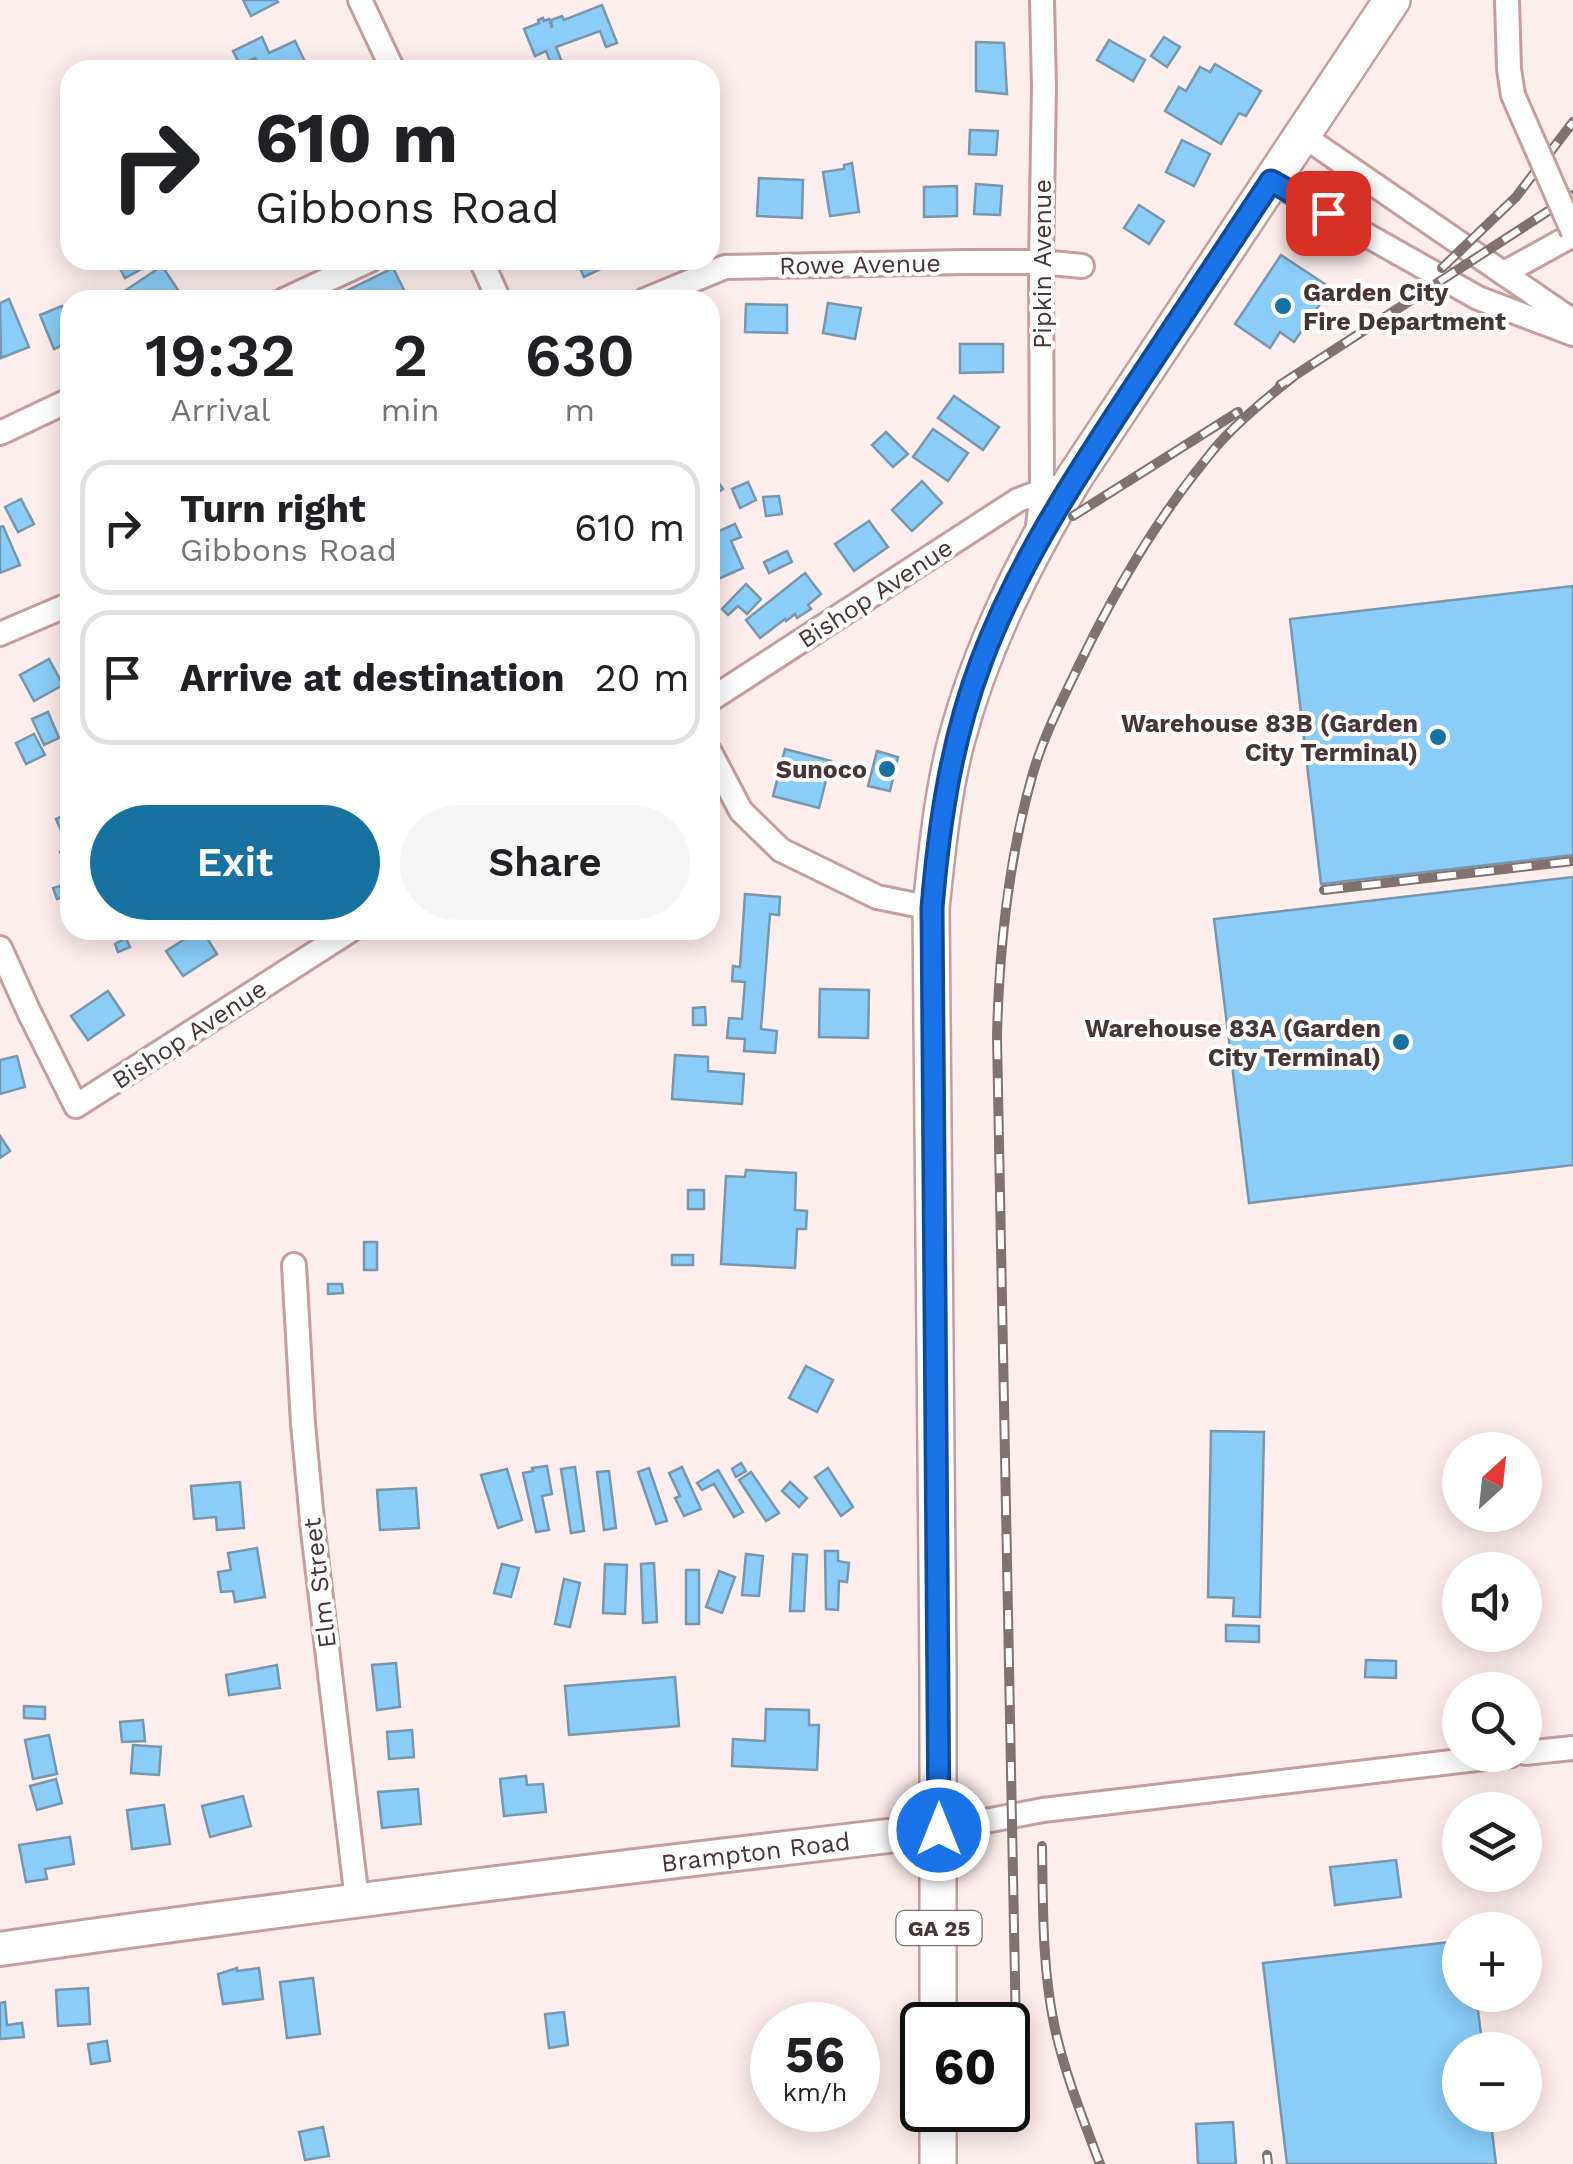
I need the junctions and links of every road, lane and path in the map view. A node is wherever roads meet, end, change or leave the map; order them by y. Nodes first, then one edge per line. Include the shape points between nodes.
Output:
1 (360, 0) edge
2 (1042, 0) edge
3 (1392, 0) edge
4 (1507, 0) edge
5 (388, 60) edge
6 (1302, 135) junction
7 (1271, 181) junction
8 (1573, 234) edge
9 (1041, 262) junction
10 (1082, 266) dead end
11 (720, 269) edge
12 (348, 270) edge
13 (718, 270) edge
14 (1504, 273) junction
15 (306, 290) edge
16 (669, 290) edge
17 (1573, 322) edge
18 (1573, 334) edge
19 (60, 405) edge
20 (0, 433) edge
21 (1074, 478) junction
22 (1042, 492) junction
23 (1037, 541) junction
24 (60, 608) edge
25 (0, 634) edge
26 (720, 694) edge
27 (720, 772) edge
28 (932, 908) junction
29 (335, 940) edge
30 (0, 948) edge
31 (294, 1264) dead end
32 (1573, 1748) edge
33 (1542, 1752) edge
34 (1442, 1763) edge
35 (939, 1830) junction
36 (357, 1900) junction
37 (0, 1949) edge
38 (938, 2002) edge
39 (938, 2132) edge
40 (938, 2164) edge

1 - 5 street
2 - 9 street, Pipkin Avenue
3 - 6 main road, GA 25
4 - 8 street, bridge via 1514,95
6 - 7 main road, GA 25
6 - 14 street
7 - 18 street via 1478,298
7 - 21 main road, GA 25
8 - 14 street
9 - 10 street, Rowe Avenue
9 - 11 street, Rowe Avenue
9 - 22 street, Pipkin Avenue
12 - 15 street
13 - 16 street, Rowe Avenue
14 - 17 street
19 - 20 street
21 - 22 street
21 - 23 main road, GA 25
22 - 23 street, Pipkin Avenue
22 - 26 street, Bishop Avenue via 1018,500
23 - 28 main road, GA 25 via 981,662 955,744
24 - 25 street
27 - 28 street via 740,811 781,850 877,897
28 - 35 main road, GA 25
29 - 30 street, Bishop Avenue via 76,1106
31 - 36 street, Elm Street via 311,1515
32 - 33 street
34 - 35 street, Brampton Road via 1043,1810
35 - 36 main road, Brampton Road
35 - 38 main road, GA 25
36 - 37 main road, Brampton Road
39 - 40 main road

